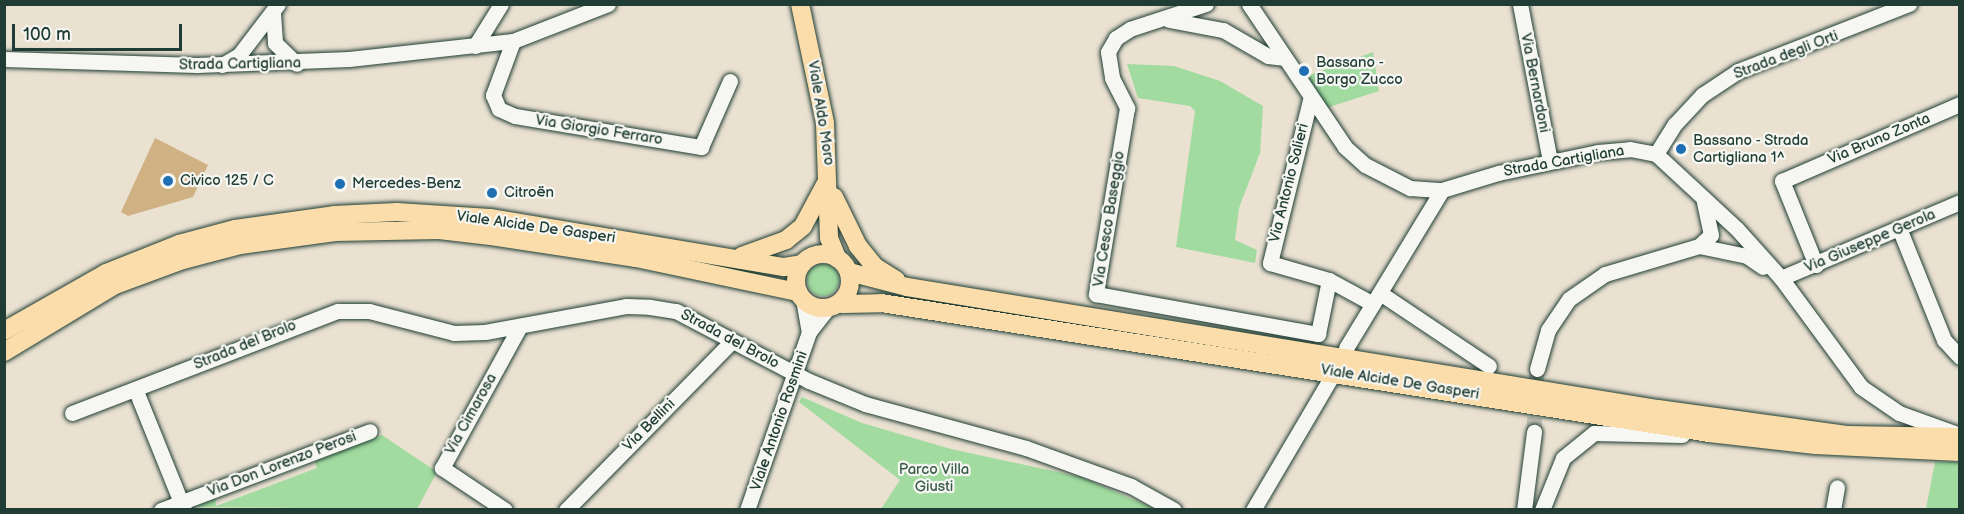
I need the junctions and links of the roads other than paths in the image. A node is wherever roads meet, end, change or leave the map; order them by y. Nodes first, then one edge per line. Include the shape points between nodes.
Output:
1 (501, 4) edge
2 (608, 4) edge
3 (800, 4) edge
4 (1206, 4) edge
5 (1249, 4) edge
6 (1520, 4) edge
7 (1909, 4) edge
8 (275, 9) edge
9 (1163, 20) junction
10 (264, 34) junction
11 (513, 41) junction
12 (475, 46) junction
13 (1285, 58) junction
14 (4, 59) edge
15 (297, 64) junction
16 (261, 65) junction
17 (222, 66) junction
18 (730, 81) dead end
19 (1310, 100) junction
20 (1959, 104) edge
21 (1656, 154) junction
22 (1551, 161) junction
23 (830, 176) junction
24 (1442, 190) junction
25 (1703, 198) junction
26 (1959, 202) edge
27 (829, 223) junction
28 (1899, 228) junction
29 (1699, 246) junction
30 (734, 257) junction
31 (806, 260) junction
32 (843, 265) junction
33 (1816, 265) junction
34 (1781, 278) junction
35 (1329, 280) junction
36 (907, 287) junction
37 (800, 296) junction
38 (1377, 299) junction
39 (835, 306) junction
40 (520, 326) junction
41 (4, 331) edge
42 (809, 332) junction
43 (732, 341) junction
44 (1346, 348) dead end
45 (4, 352) edge
46 (1959, 357) edge
47 (1489, 366) dead end
48 (1537, 369) tunnel mouth
49 (796, 374) junction
50 (1329, 381) dead end
51 (136, 391) junction
52 (72, 413) dead end
53 (370, 431) dead end
54 (1534, 432) tunnel mouth
55 (1709, 433) junction
56 (1959, 436) edge
57 (1959, 452) edge
58 (1837, 487) dead end
59 (182, 506) edge
60 (161, 510) edge
61 (505, 510) edge
62 (566, 510) edge
63 (747, 510) edge
64 (1174, 510) edge
65 (1253, 510) edge
66 (1524, 510) edge
67 (1542, 510) edge
68 (1833, 510) edge

1 - 12 street
2 - 11 street, Strada Cartigliana
3 - 23 main road, Viale Aldo Moro
4 - 9 street, Via Cesco Baseggio
5 - 13 street, Strada Cartigliana
6 - 22 street, Via Bernardoni
7 - 21 street, Strada degli Orti via 1738,71 1702,95 1675,124
8 - 10 street
9 - 13 street via 1223,30 1268,56
9 - 35 street, Via Cesco Baseggio via 1130,29 1116,38 1108,52 1112,78 1127,108 1096,294 1318,334
10 - 15 street
10 - 16 street
10 - 17 street
11 - 12 street, Strada Cartigliana
11 - 18 street, Via Giorgio Ferraro via 493,95 498,109 515,117 701,147
12 - 15 street, Strada Cartigliana
13 - 19 street, Strada Cartigliana
14 - 17 street, Strada Cartigliana
15 - 16 street, Strada Cartigliana
16 - 17 street, Strada Cartigliana
19 - 24 street, Strada Cartigliana via 1345,147 1365,165 1410,188
19 - 35 street, Via Antonio Salieri via 1270,263
20 - 33 street, Via Bruno Zonta via 1782,181
21 - 22 street, Strada Cartigliana via 1630,149
21 - 25 street
22 - 24 street, Strada Cartigliana
23 - 27 main road, Viale Aldo Moro
23 - 30 main road via 803,226 763,251
23 - 36 main road via 840,217 858,246 875,267
24 - 38 street
25 - 29 street via 1711,235
25 - 34 street
26 - 28 street, Via Giuseppe Gerola
27 - 31 main road, Viale Aldo Moro
27 - 32 main road, Viale Aldo Moro via 829,238
28 - 33 street, Via Giuseppe Gerola
28 - 46 street via 1944,340
29 - 34 street via 1747,256
29 - 48 street via 1605,274 1569,299 1548,330
30 - 31 main road, Viale Alcide De Gasperi via 784,267
30 - 41 main road, Viale Alcide De Gasperi via 490,218 397,212 274,221 179,244 106,273
31 - 32 main road, Viale Alcide De Gasperi
31 - 37 main road via 796,276
32 - 36 main road, Viale Alcide De Gasperi
32 - 39 main road via 849,286
33 - 34 street, Via Giuseppe Gerola
34 - 56 street via 1860,387 1899,413
35 - 38 street, Via Antonio Salieri
36 - 56 main road, Viale Alcide De Gasperi via 1658,409 1848,435
37 - 39 main road, Viale Alcide De Gasperi
37 - 42 street, Viale Antonio Rosmini
37 - 45 main road, Viale Alcide De Gasperi via 636,258 491,236 439,230 334,232 240,245 114,285
38 - 44 street
38 - 47 street, Via Antonio Salieri
39 - 42 street, Viale Antonio Rosmini
39 - 55 main road, Viale Alcide De Gasperi via 881,303
40 - 43 street, Strada del Brolo via 626,306 650,307 676,310
40 - 51 street, Strada del Brolo via 454,333 356,309 324,315
40 - 61 street, Via Cimarosa via 442,468
42 - 49 street, Viale Antonio Rosmini
43 - 49 street, Strada del Brolo
43 - 62 street, Via Bellini
49 - 63 street, Viale Antonio Rosmini
49 - 64 street, Strada del Brolo via 865,404 1026,448 1113,479
50 - 65 street
51 - 52 street, Strada del Brolo
51 - 59 street
53 - 59 street, Via Don Lorenzo Perosi
54 - 66 street
55 - 57 main road, Viale Alcide De Gasperi via 1815,445
55 - 67 street via 1594,433 1563,458
58 - 68 street
59 - 60 street, Via Don Lorenzo Perosi

